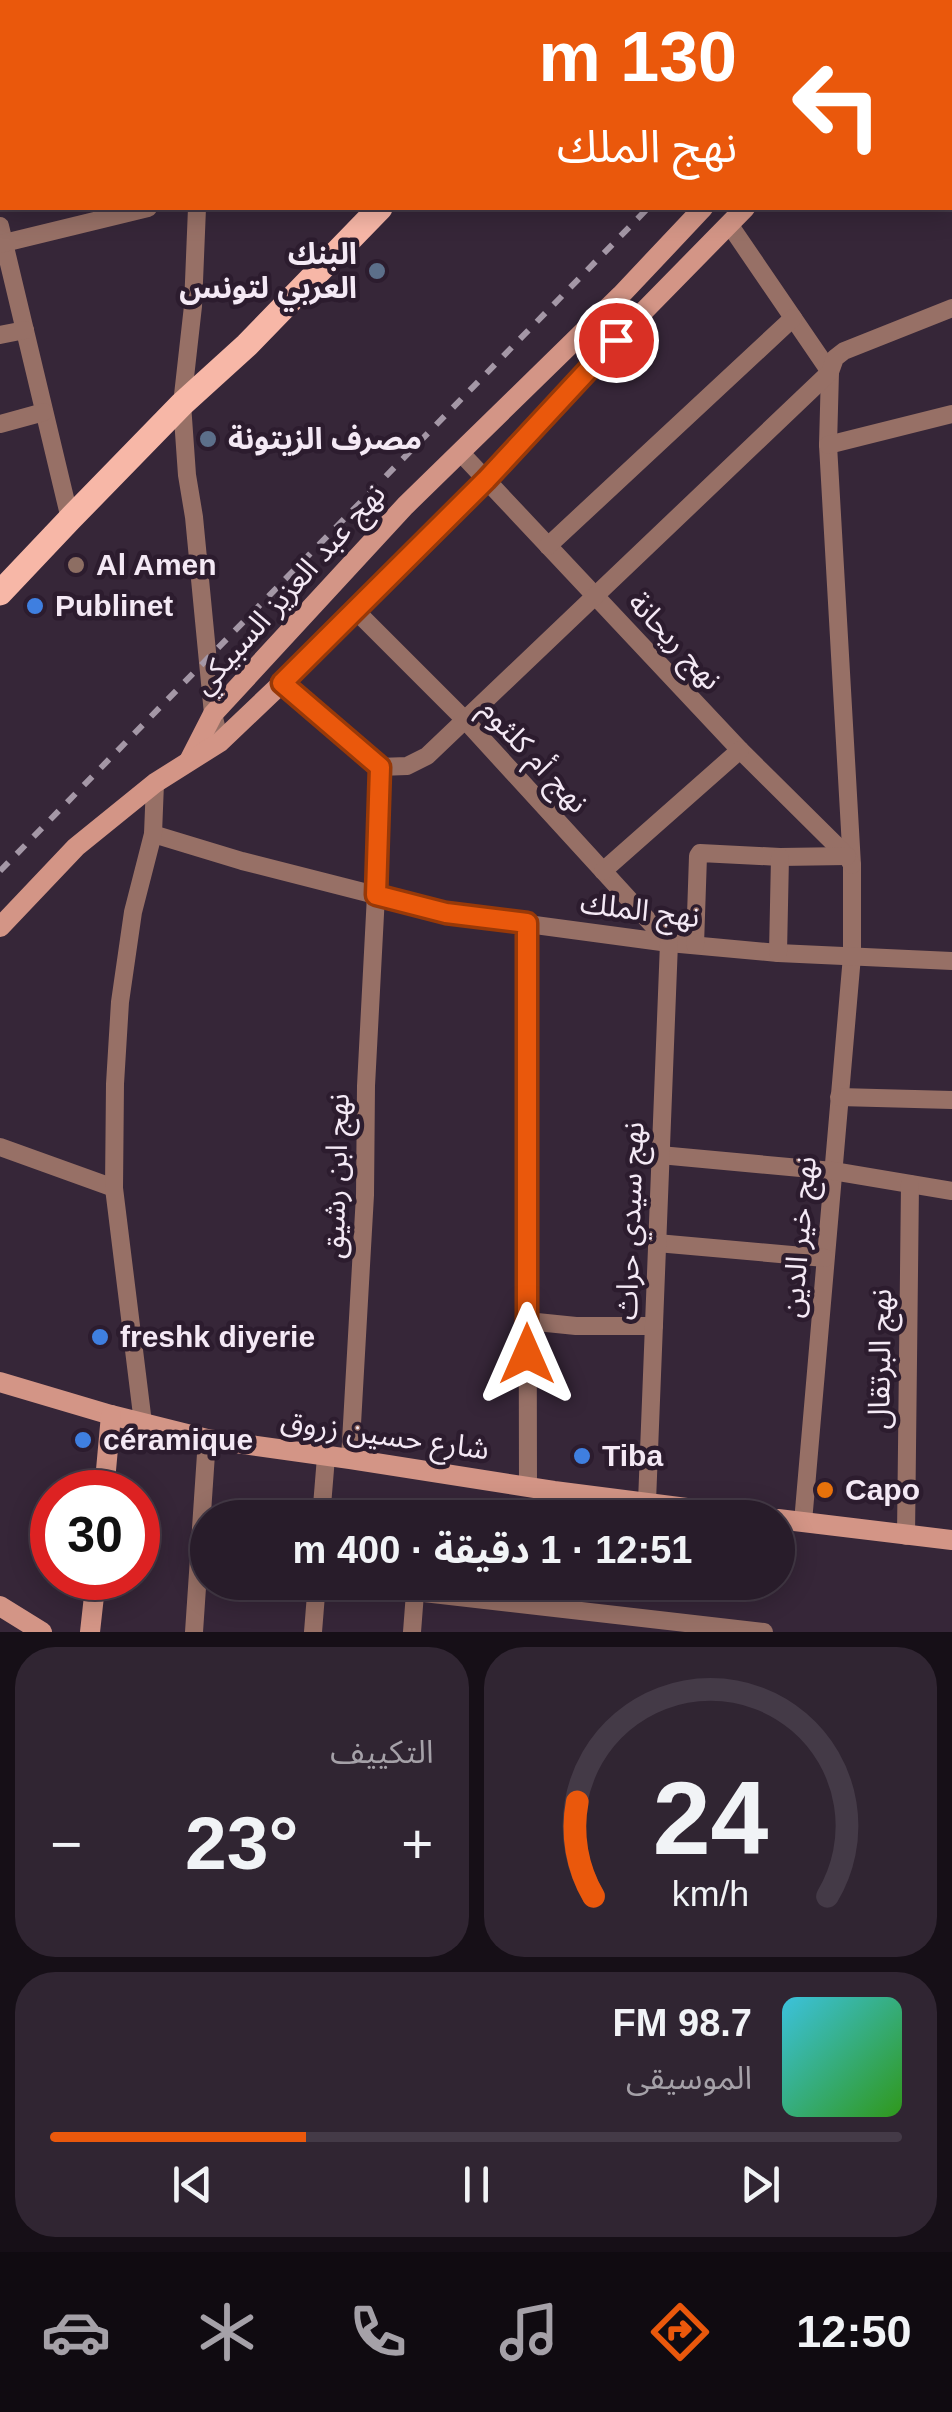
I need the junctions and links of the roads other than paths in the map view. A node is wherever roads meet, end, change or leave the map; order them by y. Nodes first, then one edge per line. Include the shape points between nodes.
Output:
1 (138, 210) edge
2 (197, 210) edge
3 (378, 210) edge
4 (701, 210) edge
5 (743, 210) edge
6 (729, 224) junction
7 (1, 238) edge
8 (952, 308) edge
9 (793, 318) junction
10 (24, 330) junction
11 (0, 336) edge
12 (830, 372) junction
13 (182, 404) junction
14 (44, 412) junction
15 (952, 414) edge
16 (0, 424) edge
17 (828, 444) junction
18 (460, 452) junction
19 (486, 480) junction
20 (70, 519) junction
21 (548, 546) junction
22 (0, 593) edge
23 (595, 596) junction
24 (355, 610) junction
25 (282, 683) junction
26 (213, 714) junction
27 (465, 720) junction
28 (220, 742) junction
29 (740, 750) junction
30 (190, 760) junction
31 (380, 767) junction
32 (155, 783) junction
33 (153, 834) junction
34 (780, 856) junction
35 (850, 861) junction
36 (604, 871) junction
37 (376, 895) junction
38 (527, 923) junction
39 (0, 926) edge
40 (669, 943) junction
41 (694, 945) junction
42 (778, 953) junction
43 (852, 956) junction
44 (952, 961) edge
45 (839, 1097) junction
46 (952, 1100) edge
47 (0, 1147) edge
48 (660, 1155) junction
49 (833, 1170) junction
50 (910, 1184) junction
51 (114, 1188) junction
52 (952, 1191) edge
53 (657, 1243) junction
54 (825, 1258) junction
55 (527, 1320) junction
56 (654, 1326) junction
57 (0, 1382) edge
58 (111, 1415) junction
59 (143, 1423) junction
60 (206, 1439) junction
61 (326, 1457) junction
62 (350, 1458) junction
63 (106, 1470) edge
64 (528, 1487) junction
65 (322, 1500) edge
66 (631, 1500) edge
67 (647, 1500) edge
68 (795, 1521) edge
69 (802, 1522) junction
70 (906, 1536) junction
71 (952, 1540) edge
72 (94, 1600) edge
73 (315, 1600) edge
74 (414, 1600) edge
75 (478, 1600) edge
76 (0, 1606) edge
77 (42, 1632) edge
78 (90, 1632) edge
79 (194, 1632) edge
80 (313, 1632) edge
81 (412, 1632) edge
82 (764, 1632) edge

1 - 7 street
2 - 13 street
3 - 13 main road
4 - 18 street, نهج عبد العزيز السبيكي
5 - 6 street, نهج عبد العزيز السبيكي
6 - 9 street
6 - 19 street, نهج عبد العزيز السبيكي
7 - 10 street
8 - 12 street via 844,351
9 - 12 street
9 - 21 street
10 - 11 street
10 - 14 street
12 - 17 street, نهج خير الدين
12 - 23 street
13 - 20 main road
13 - 26 street
14 - 16 street
14 - 20 street
15 - 17 street
17 - 35 street, نهج خير الدين
18 - 19 street, نهج ريحانة
18 - 26 street, نهج عبد العزيز السبيكي
19 - 21 street, نهج ريحانة
19 - 24 street, نهج عبد العزيز السبيكي
20 - 22 main road
21 - 23 street, نهج ريحانة
23 - 27 street
23 - 29 street, نهج ريحانة
24 - 25 street, نهج عبد العزيز السبيكي
24 - 27 street, نهج أم كلثوم
25 - 28 street, نهج عبد العزيز السبيكي
25 - 31 street
26 - 28 street
26 - 30 street, نهج عبد العزيز السبيكي
27 - 31 street via 428,756 407,766
27 - 36 street, نهج أم كلثوم
28 - 30 street, نهج عبد العزيز السبيكي
29 - 35 street, نهج ريحانة
29 - 36 street
30 - 32 street
31 - 37 street, نهج ابن رشيق
32 - 33 street
32 - 39 street via 76,846
33 - 37 street, نهج الملك
33 - 51 street via 120,1002
34 - 35 street
34 - 41 street via 699,854
34 - 42 street
35 - 43 street, نهج خير الدين
36 - 40 street, نهج أم كلثوم
37 - 38 street, نهج الملك
37 - 62 street, نهج ابن رشيق
38 - 40 street, نهج الملك
38 - 55 street
40 - 41 street, نهج الملك
40 - 48 street, نهج سيدي حراث
41 - 42 street, نهج الملك
42 - 43 street, نهج الملك
43 - 44 street, نهج الملك
43 - 45 street, نهج خير الدين
45 - 46 street
45 - 49 street, نهج خير الدين
47 - 51 street
48 - 49 street
48 - 53 street, نهج سيدي حراث
49 - 50 street
49 - 54 street, نهج خير الدين
50 - 52 street
50 - 70 street, نهج البرتقال
51 - 59 street
53 - 54 street
53 - 56 street, نهج سيدي حراث
54 - 69 street, نهج خير الدين
55 - 56 street
55 - 64 street
56 - 67 street, نهج سيدي حراث
57 - 58 street, شارع حسين زروق
58 - 59 street, شارع حسين زروق
58 - 63 street
59 - 60 street, شارع حسين زروق
60 - 61 street, شارع حسين زروق
60 - 79 street
61 - 62 street, شارع حسين زروق
61 - 65 street
62 - 64 street, شارع حسين زروق
64 - 66 street, شارع حسين زروق
68 - 69 street
69 - 70 street
70 - 71 street
72 - 78 street
73 - 80 street
74 - 81 street
75 - 82 street
76 - 77 street

